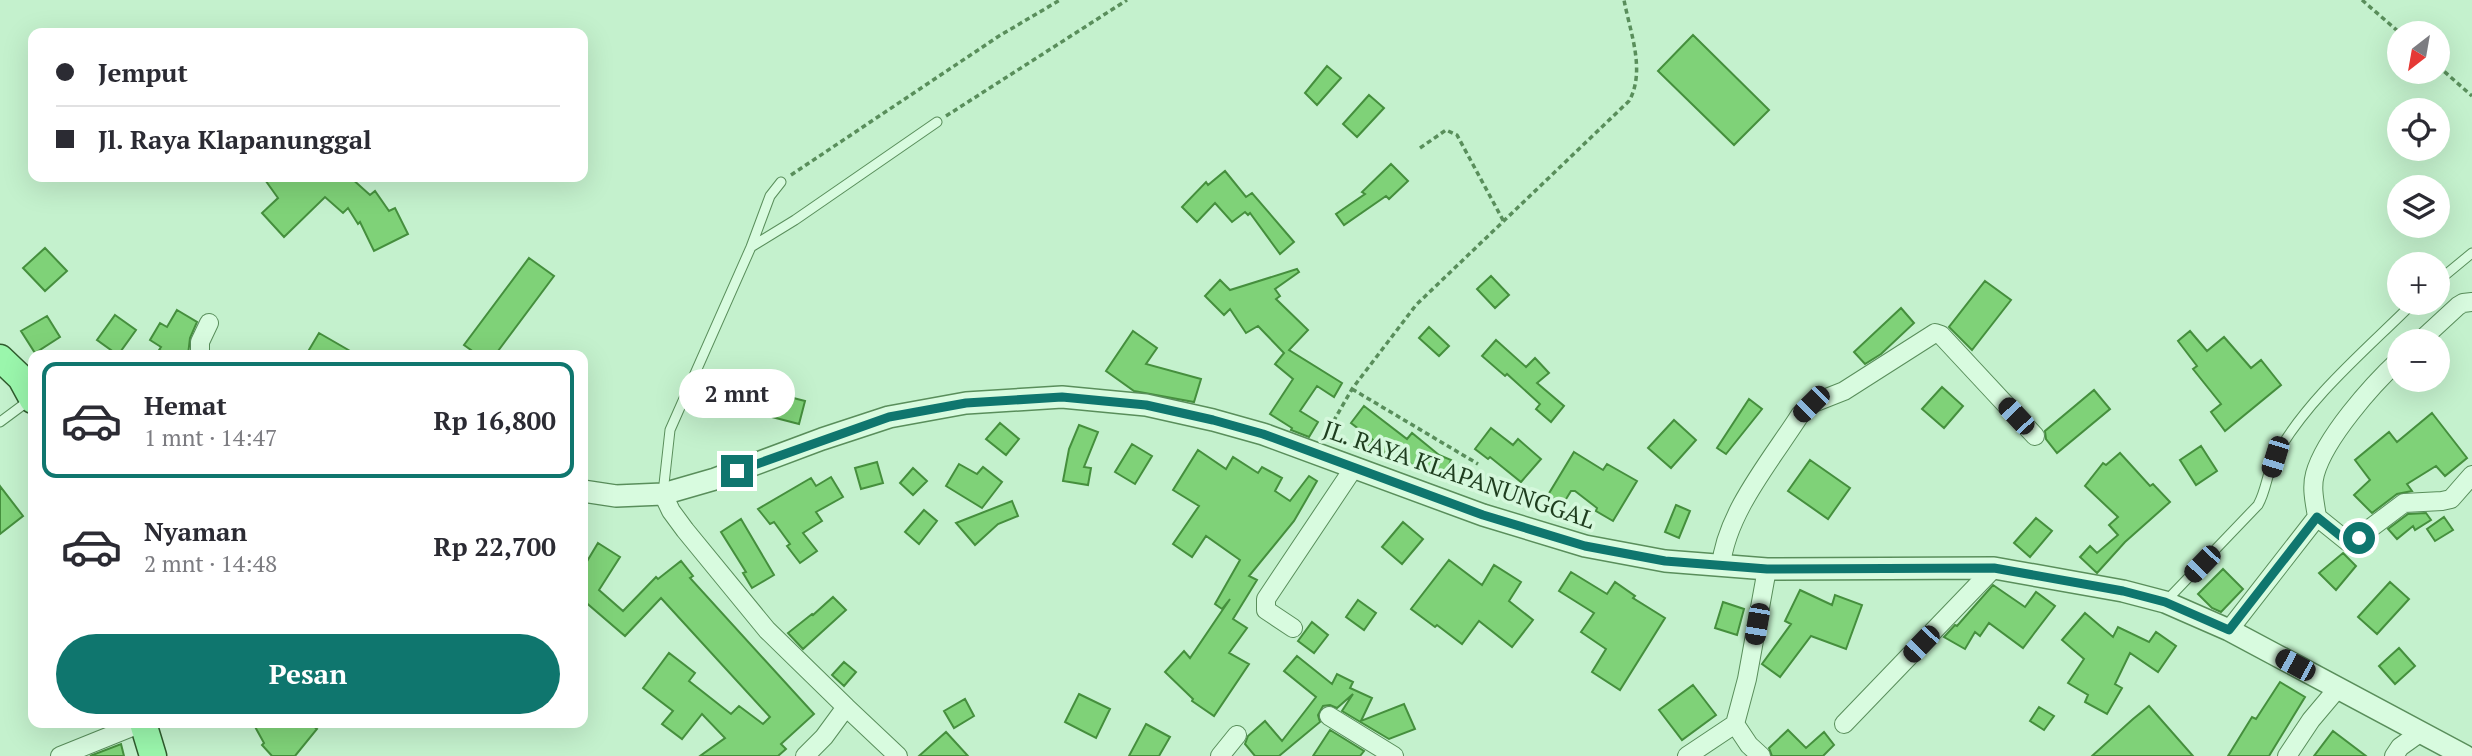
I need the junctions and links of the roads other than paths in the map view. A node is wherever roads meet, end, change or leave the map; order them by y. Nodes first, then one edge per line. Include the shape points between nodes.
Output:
1 (937, 122) road end
2 (781, 183) road end
3 (751, 247) junction
4 (2472, 253) edge
5 (2450, 271) edge
6 (2472, 302) edge
7 (2401, 315) edge
8 (209, 323) dead end
9 (2433, 329) edge
10 (200, 350) edge
11 (0, 358) edge
12 (2387, 373) edge
13 (28, 386) edge
14 (28, 390) edge
15 (0, 422) edge
16 (2035, 436) dead end
17 (1353, 469) junction
18 (2472, 475) edge
19 (588, 492) edge
20 (663, 494) junction
21 (2317, 517) junction
22 (1721, 566) junction
23 (1994, 568) junction
24 (1767, 569) junction
25 (2165, 602) junction
26 (1293, 628) dead end
27 (2229, 630) junction
28 (2338, 688) junction
29 (846, 707) junction
30 (1329, 716) dead end
31 (1735, 724) junction
32 (1844, 724) dead end
33 (130, 728) edge
34 (145, 728) edge
35 (2421, 732) junction
36 (1237, 734) dead end
37 (60, 756) edge
38 (153, 756) edge
39 (805, 756) edge
40 (898, 756) edge
41 (1220, 756) edge
42 (1394, 756) edge
43 (1687, 756) edge
44 (1761, 756) edge
45 (2287, 756) edge
46 (2393, 756) edge
47 (2465, 756) edge

1 - 3 lane
2 - 3 lane via 770,196
3 - 20 lane via 670,430
4 - 5 lane
6 - 9 street via 2458,306
7 - 25 lane via 2308,410 2275,457 2258,505
8 - 10 street
11 - 13 main road
12 - 21 street via 2347,418 2324,454 2313,492
14 - 15 lane
16 - 22 street via 1935,333 1844,391 1811,404 1800,415 1738,511 1722,550
17 - 20 street, JL. RAYA KLAPANUNGGAL via 1263,434 1178,412 1062,397 966,403 889,417
17 - 22 street, JL. RAYA KLAPANUNGGAL via 1585,546
17 - 26 street via 1266,598 1266,610
18 - 21 street via 2451,499 2404,503 2352,542
19 - 20 street, JL. RAYA KLAPANUNGGAL
20 - 29 street via 671,512 767,630
21 - 27 street
22 - 24 street, JL. RAYA KLAPANUNGGAL
23 - 24 street, JL. RAYA KLAPANUNGGAL
23 - 25 street, JL. RAYA KLAPANUNGGAL
23 - 32 street
24 - 31 street
25 - 27 street, JL. RAYA KLAPANUNGGAL
27 - 28 street, JL. RAYA KLAPANUNGGAL
28 - 35 street, JL. RAYA KLAPANUNGGAL
28 - 45 street
29 - 39 street
29 - 40 street
30 - 42 street
31 - 43 street
31 - 44 street
33 - 37 street
34 - 38 main road
35 - 46 street
35 - 47 street, JL. RAYA KLAPANUNGGAL
36 - 41 street

